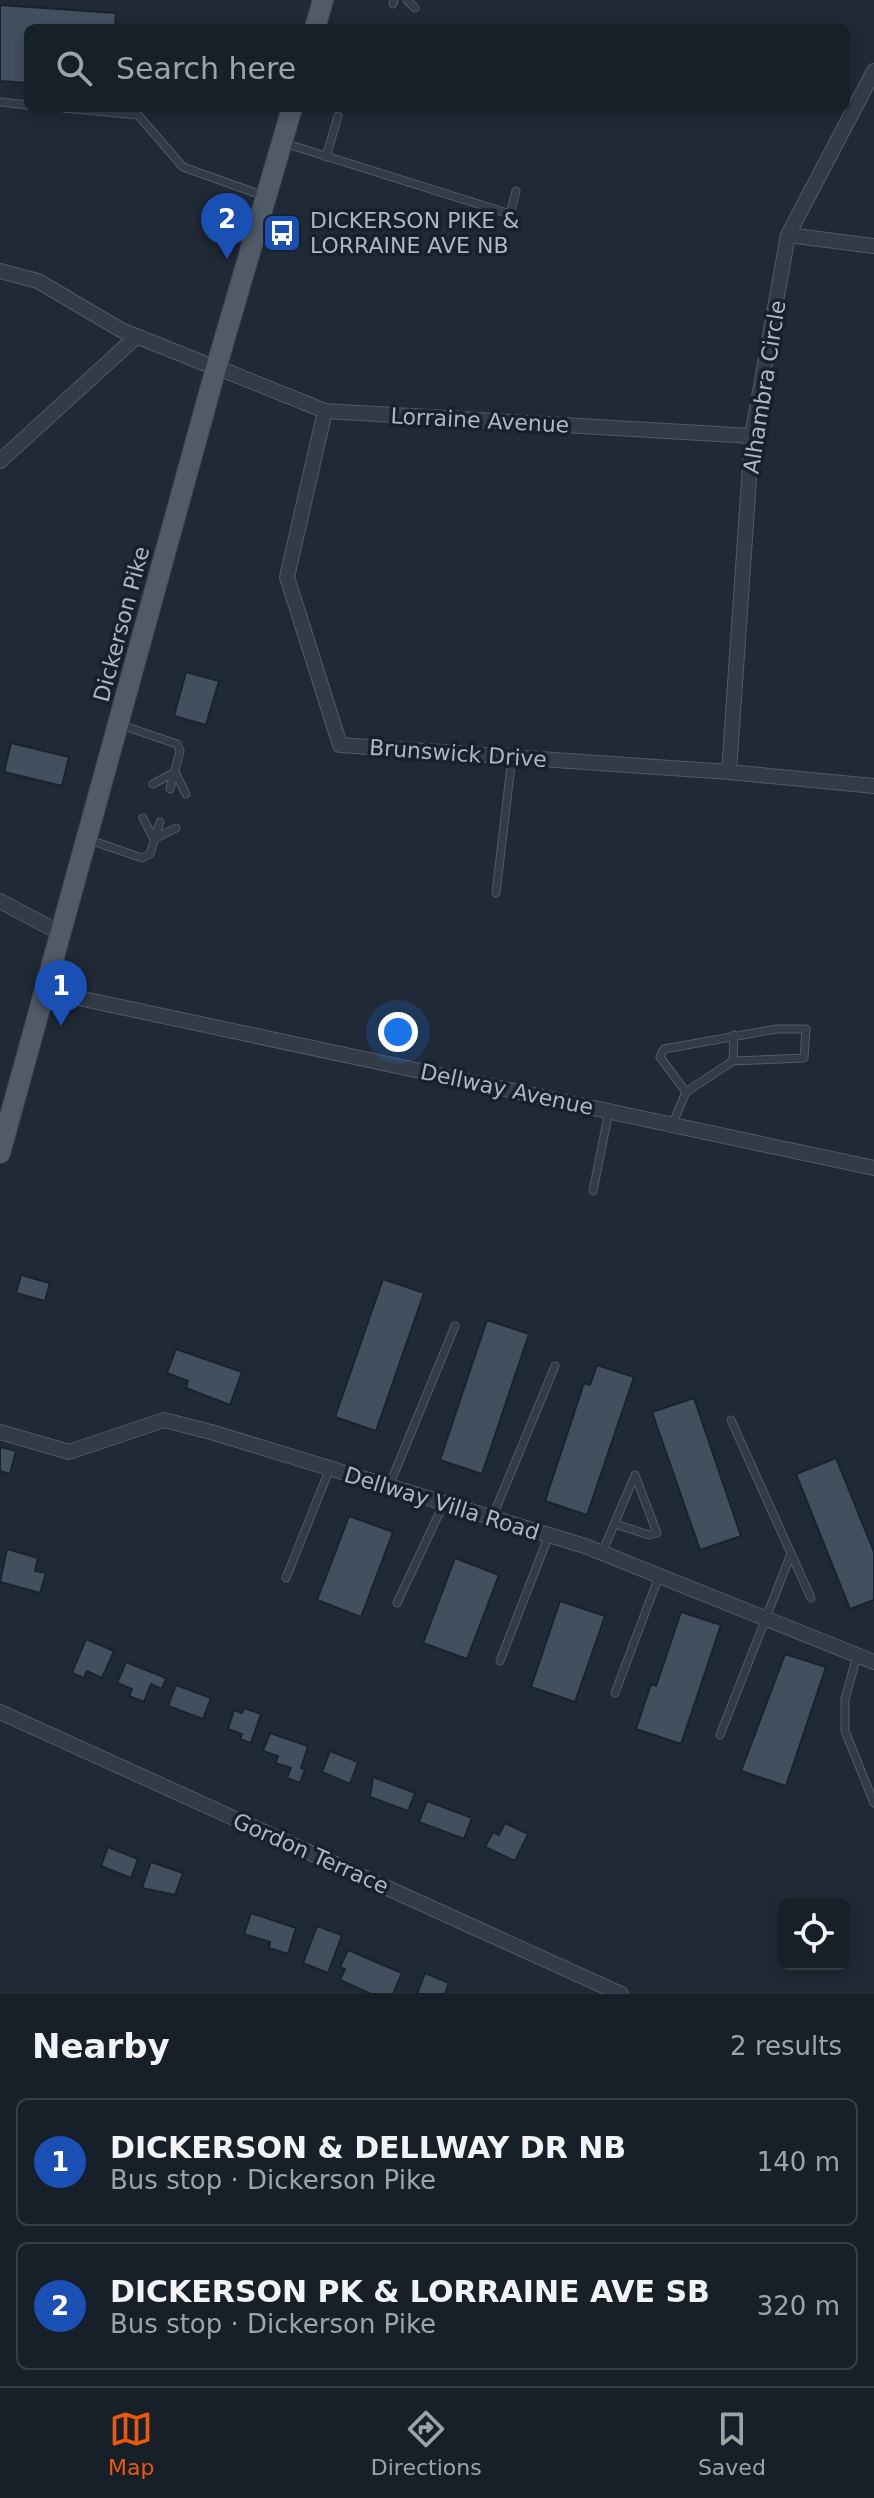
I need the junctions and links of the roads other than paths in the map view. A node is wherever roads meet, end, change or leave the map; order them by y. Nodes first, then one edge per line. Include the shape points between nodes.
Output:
1 (323, 0) edge
2 (407, 0) edge
3 (415, 8) dead end
4 (316, 24) edge
5 (874, 71) edge
6 (0, 102) edge
7 (24, 105) edge
8 (139, 112) edge
9 (291, 112) edge
10 (338, 116) dead end
11 (282, 142) junction
12 (326, 157) junction
13 (516, 191) dead end
14 (266, 197) junction
15 (788, 235) junction
16 (874, 246) edge
17 (0, 271) edge
18 (136, 337) junction
19 (216, 368) junction
20 (325, 411) junction
21 (752, 436) junction
22 (0, 461) edge
23 (119, 725) junction
24 (512, 757) junction
25 (175, 772) junction
26 (729, 772) junction
27 (153, 784) dead end
28 (874, 786) edge
29 (170, 789) dead end
30 (186, 794) dead end
31 (143, 818) dead end
32 (160, 822) dead end
33 (176, 828) dead end
34 (88, 839) junction
35 (154, 839) junction
36 (496, 893) dead end
37 (0, 901) edge
38 (62, 934) junction
39 (46, 991) junction
40 (734, 1035) junction
41 (733, 1061) junction
42 (686, 1092) junction
43 (609, 1111) junction
44 (672, 1125) junction
45 (0, 1153) edge
46 (874, 1168) edge
47 (593, 1191) dead end
48 (455, 1326) dead end
49 (555, 1366) dead end
50 (731, 1420) dead end
51 (0, 1432) edge
52 (330, 1468) junction
53 (389, 1486) junction
54 (444, 1503) junction
55 (492, 1518) junction
56 (615, 1524) junction
57 (549, 1535) junction
58 (602, 1553) junction
59 (791, 1554) junction
60 (659, 1576) junction
61 (286, 1578) dead end
62 (811, 1598) dead end
63 (397, 1603) dead end
64 (764, 1616) junction
65 (857, 1656) junction
66 (500, 1661) dead end
67 (874, 1662) edge
68 (615, 1693) dead end
69 (0, 1712) edge
70 (720, 1735) dead end
71 (874, 1803) edge
72 (621, 1994) edge

1 - 4 main road
2 - 3 lane
5 - 15 street, Alhambra Circle
6 - 7 lane
8 - 14 lane via 183,167
9 - 11 main road, Dickerson Pike
10 - 12 lane
11 - 12 lane
11 - 14 main road, Dickerson Pike
12 - 13 lane via 510,214
14 - 19 main road, Dickerson Pike
15 - 16 street
15 - 21 street, Alhambra Circle
17 - 18 street, Lorraine Avenue via 38,281
18 - 19 street, Lorraine Avenue
18 - 22 street
19 - 20 street, Lorraine Avenue
19 - 23 main road, Dickerson Pike
20 - 21 street, Lorraine Avenue
20 - 24 street, Brunswick Drive via 287,577 340,745
21 - 26 street, Alhambra Circle
23 - 25 lane via 177,744
23 - 34 main road, Dickerson Pike
24 - 26 street, Brunswick Drive
24 - 36 lane
25 - 27 lane
25 - 29 lane
25 - 30 lane
26 - 28 street, Brunswick Drive
31 - 35 lane
32 - 35 lane
33 - 35 lane
34 - 35 lane via 142,858 150,854
34 - 38 main road, Dickerson Pike
37 - 38 street
38 - 39 main road, Dickerson Pike
39 - 43 street, Dellway Avenue
39 - 45 main road, Dickerson Pike
40 - 41 lane
40 - 41 lane via 806,1029 804,1058
40 - 42 lane via 664,1049 660,1057
41 - 42 lane
42 - 44 lane
43 - 44 street, Dellway Avenue
43 - 47 lane
44 - 46 street, Dellway Avenue
48 - 53 lane
49 - 55 lane
50 - 59 lane
51 - 52 street, Dellway Villa Road via 69,1452 164,1420
52 - 53 street, Dellway Villa Road
52 - 61 lane
53 - 54 street, Dellway Villa Road
54 - 55 street, Dellway Villa Road
54 - 63 lane
55 - 57 street, Dellway Villa Road
56 - 56 lane via 630,1487 635,1475 657,1533
56 - 58 lane
57 - 58 street, Dellway Villa Road
57 - 66 lane
58 - 60 street, Dellway Villa Road
59 - 62 lane
59 - 64 lane
60 - 64 street, Dellway Villa Road
60 - 68 lane
64 - 65 street, Dellway Villa Road
64 - 70 lane
65 - 67 street, Dellway Villa Road
65 - 71 lane via 845,1699 845,1731
69 - 72 street, Gordon Terrace

